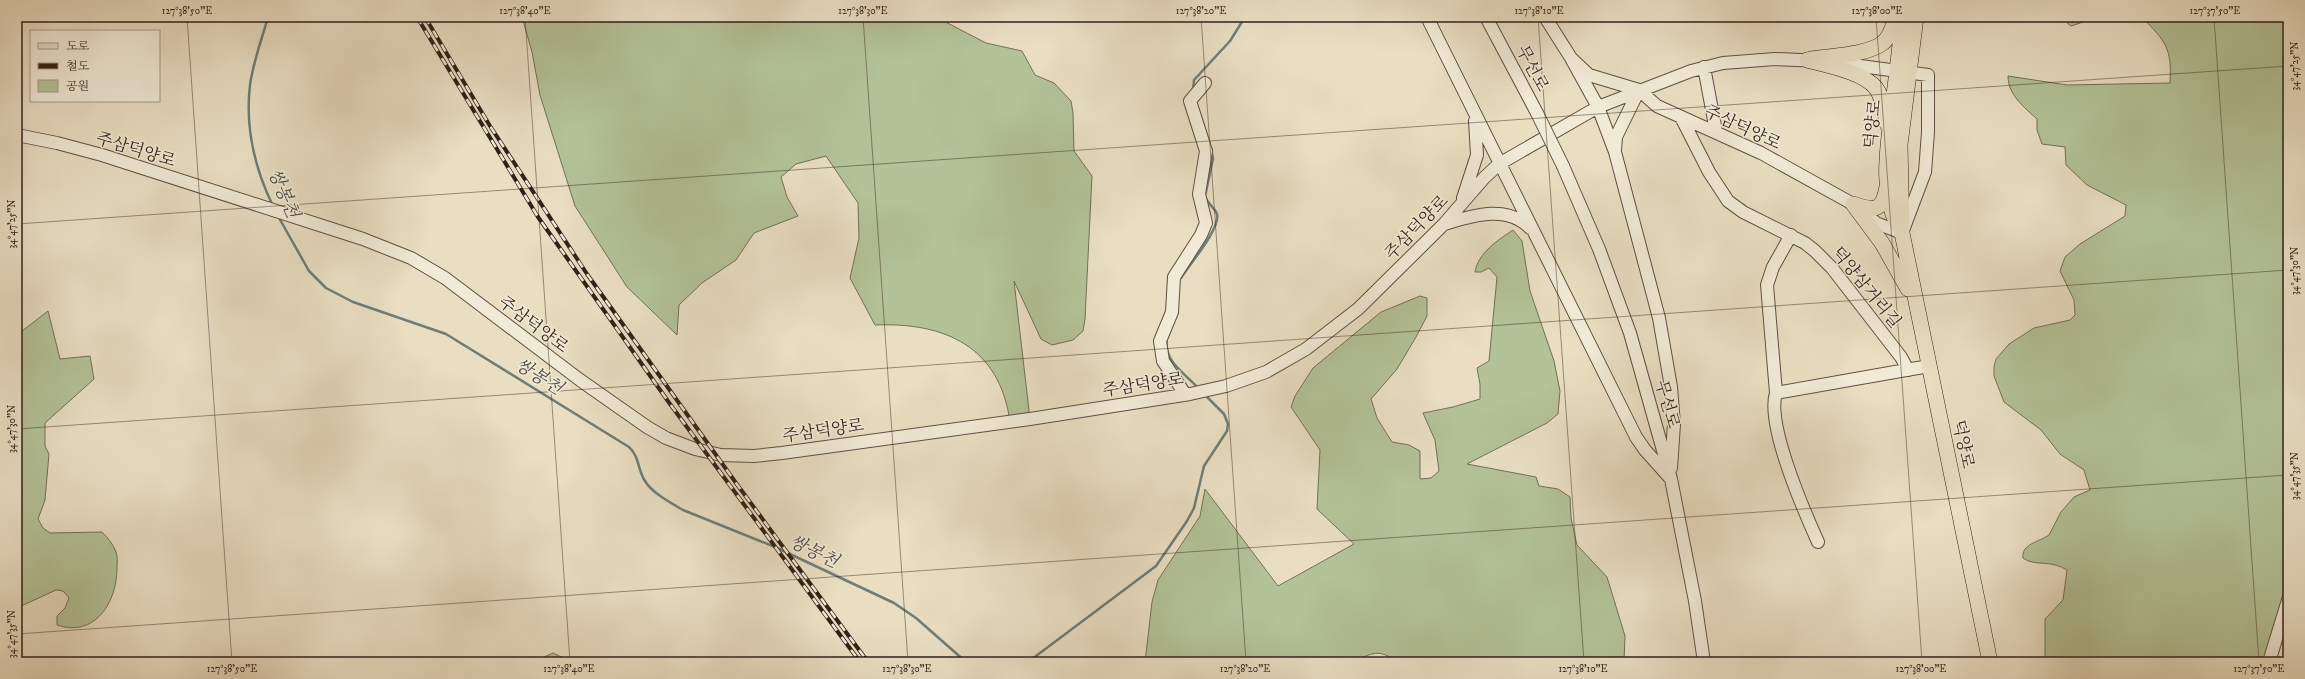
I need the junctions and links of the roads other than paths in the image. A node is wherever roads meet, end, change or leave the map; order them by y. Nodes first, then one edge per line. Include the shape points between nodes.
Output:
1 (1427, 17) edge
2 (1486, 17) edge
3 (1545, 17) edge
4 (1896, 17) edge
5 (1903, 17) edge
6 (1916, 17) edge
7 (1571, 58) junction
8 (1807, 60) junction
9 (1704, 67) junction
10 (1903, 71) junction
11 (1205, 83) dead end
12 (1639, 90) junction
13 (1598, 107) junction
14 (1474, 111) junction
15 (1682, 117) junction
16 (1716, 131) junction
17 (17, 135) edge
18 (1889, 137) junction
19 (1616, 152) junction
20 (1499, 164) junction
21 (1887, 185) junction
22 (1853, 204) junction
23 (1460, 205) junction
24 (1444, 224) junction
25 (1534, 232) junction
26 (1902, 233) junction
27 (1791, 235) junction
28 (1916, 304) junction
29 (1929, 366) junction
30 (1908, 370) junction
31 (1776, 393) junction
32 (1188, 394) junction
33 (1671, 479) junction
34 (1818, 542) dead end
35 (2288, 600) edge
36 (1704, 662) edge
37 (1990, 662) edge
38 (2269, 662) edge

1 - 14 street
2 - 33 street, 무선로, bridge via 1563,166 1599,249 1630,333
3 - 7 street
4 - 8 main road via 1888,36 1877,46 1864,51
5 - 10 main road, 덕양로
6 - 10 main road, 덕양로
7 - 12 street via 1595,79
7 - 13 street
8 - 9 street via 1742,61
8 - 10 street
8 - 18 main road via 1850,73 1871,84 1882,100
9 - 12 street
9 - 16 street
10 - 18 main road, 덕양로
10 - 26 main road, 덕양로 via 1900,152
10 - 26 street via 1928,74 1926,163 1923,182
11 - 32 street via 1191,99 1190,107 1206,151 1199,194 1206,223 1174,277 1172,312 1160,341 1163,361
12 - 13 street, 주삼덕양로
12 - 15 street, 주삼덕양로 via 1657,106
12 - 19 street via 1616,137
13 - 19 street
13 - 20 street, 주삼덕양로
14 - 20 street
14 - 23 street via 1477,155
15 - 16 street, 주삼덕양로
15 - 27 street, 덕양삼거리길 via 1709,172 1728,201 1744,212
16 - 22 street, 주삼덕양로 via 1761,152
17 - 32 street, 주삼덕양로 via 102,155 363,239 424,264 647,427 679,444 710,453 732,456 782,453
18 - 21 main road, 덕양로
19 - 33 street via 1655,302 1671,387 1674,424
20 - 23 street, 주삼덕양로
20 - 25 street
21 - 22 main road via 1883,201 1877,208
21 - 26 main road, 덕양로 via 1893,215
22 - 26 street, 주삼덕양로 via 1876,223
22 - 28 main road via 1882,243
23 - 24 street, 주삼덕양로
24 - 25 street via 1477,215 1495,214 1518,219
24 - 32 street, 주삼덕양로 via 1358,309 1321,338 1266,372
25 - 33 street via 1636,437
26 - 28 main road, 덕양로
27 - 30 street, 덕양삼거리길 via 1815,250 1832,268 1901,357
27 - 31 street via 1773,267 1767,284
28 - 29 main road, 덕양로
29 - 30 street
29 - 37 main road, 덕양로
30 - 31 street
31 - 34 street via 1774,411 1790,477
33 - 36 street, 무선로
35 - 38 street

